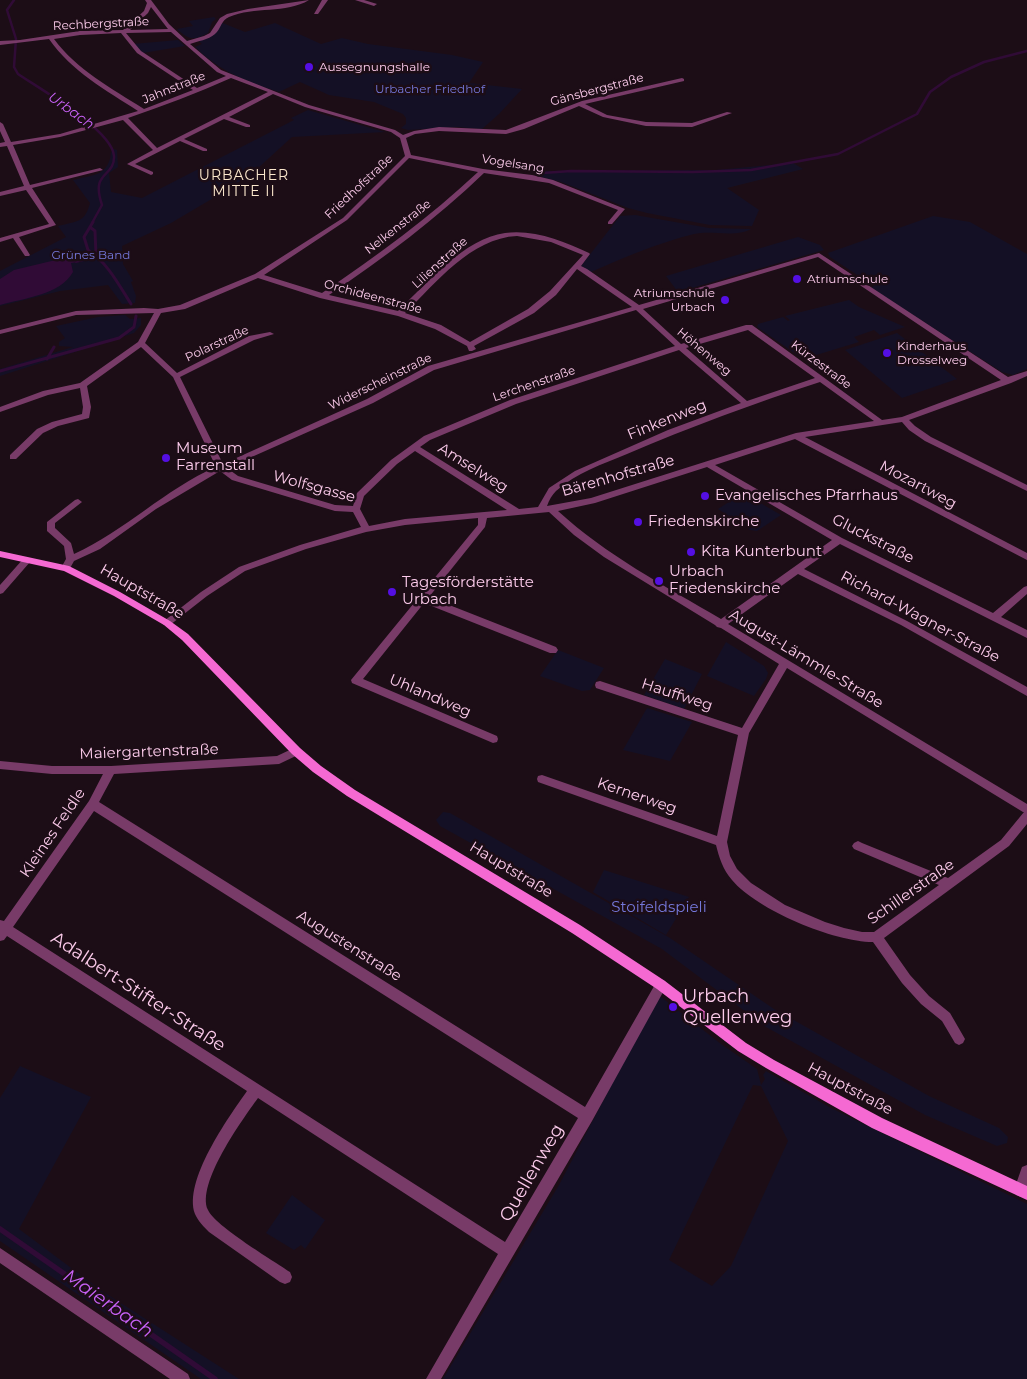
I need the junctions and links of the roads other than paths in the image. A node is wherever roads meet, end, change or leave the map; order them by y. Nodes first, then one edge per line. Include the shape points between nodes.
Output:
1 (306, 0) edge
2 (325, 0) edge
3 (358, 0) edge
4 (149, 2) edge
5 (374, 4) dead end
6 (316, 13) dead end
7 (173, 30) junction
8 (123, 33) junction
9 (50, 37) junction
10 (0, 43) edge
11 (186, 43) junction
12 (230, 76) junction
13 (682, 80) dead end
14 (198, 91) junction
15 (272, 93) junction
16 (580, 104) junction
17 (144, 112) junction
18 (729, 113) dead end
19 (224, 117) junction
20 (125, 118) junction
21 (0, 124) edge
22 (248, 126) dead end
23 (403, 137) junction
24 (179, 139) junction
25 (9, 144) junction
26 (0, 145) edge
27 (156, 150) junction
28 (205, 150) dead end
29 (408, 156) junction
30 (100, 170) dead end
31 (483, 171) junction
32 (151, 173) dead end
33 (28, 187) junction
34 (0, 194) edge
35 (610, 223) dead end
36 (15, 236) junction
37 (0, 240) edge
38 (27, 255) dead end
39 (576, 266) junction
40 (258, 276) junction
41 (323, 296) junction
42 (638, 308) junction
43 (158, 311) junction
44 (400, 314) junction
45 (749, 327) joint
46 (0, 332) edge
47 (270, 334) dead end
48 (141, 343) junction
49 (470, 345) junction
50 (680, 348) junction
51 (476, 354) junction
52 (1027, 373) edge
53 (176, 376) junction
54 (821, 379) junction
55 (1012, 379) junction
56 (1027, 384) edge
57 (83, 385) junction
58 (745, 403) junction
59 (0, 410) edge
60 (904, 418) junction
61 (880, 422) junction
62 (796, 436) junction
63 (414, 447) junction
64 (13, 457) dead end
65 (708, 464) junction
66 (220, 467) junction
67 (1027, 488) edge
68 (78, 502) dead end
69 (356, 509) junction
70 (552, 509) junction
71 (541, 510) junction
72 (517, 512) junction
73 (484, 516) junction
74 (366, 529) junction
75 (839, 540) junction
76 (0, 554) edge
77 (1027, 557) edge
78 (27, 560) junction
79 (68, 563) junction
80 (798, 570) junction
81 (1027, 589) edge
82 (0, 592) edge
83 (422, 598) junction
84 (994, 617) junction
85 (166, 623) junction
86 (720, 625) junction
87 (1027, 634) edge
88 (553, 650) dead end
89 (785, 663) junction
90 (600, 685) dead end
91 (1027, 692) edge
92 (744, 733) junction
93 (493, 739) dead end
94 (296, 751) junction
95 (0, 765) edge
96 (111, 770) junction
97 (542, 779) dead end
98 (93, 804) junction
99 (1027, 809) edge
100 (1027, 816) edge
101 (722, 842) junction
102 (858, 846) dead end
103 (950, 884) junction
104 (2, 929) edge
105 (876, 937) junction
106 (661, 985) junction
107 (959, 1038) dead end
108 (256, 1090) junction
109 (587, 1116) junction
110 (1027, 1172) edge
111 (1024, 1192) edge
112 (508, 1252) junction
113 (0, 1255) edge
114 (284, 1277) dead end
115 (183, 1379) edge
116 (433, 1379) edge

1 - 11 street via 227,16 206,38
2 - 6 street
3 - 5 street
4 - 7 street, Friedhofstraße
4 - 8 street via 146,12
7 - 8 street, Rechbergstraße
7 - 11 street, Friedhofstraße
8 - 9 street, Rechbergstraße
8 - 14 street via 138,52
9 - 10 street, Rechbergstraße
9 - 17 street via 75,66
11 - 12 street, Friedhofstraße via 209,64
12 - 14 street, Jahnstraße
12 - 15 street, Friedhofstraße
13 - 16 street, Gänsbergstraße
14 - 17 street, Jahnstraße
15 - 19 street
15 - 23 street, Friedhofstraße via 382,127
16 - 18 street via 605,116 646,124 692,125
16 - 23 street, Gänsbergstraße via 506,132 435,130
17 - 20 street, Jahnstraße
19 - 22 street
19 - 24 street
20 - 25 street, Jahnstraße via 90,129
20 - 27 street
21 - 25 street
23 - 29 street, Friedhofstraße
24 - 27 street
24 - 28 street
25 - 26 street, Jahnstraße
25 - 33 street
27 - 32 street via 130,164
29 - 31 street, Vogelsang
29 - 40 street, Friedhofstraße via 344,218
30 - 33 street
31 - 35 street, Vogelsang via 551,181 622,209
31 - 41 street, Nelkenstraße via 413,231
33 - 34 street
33 - 36 street via 53,225
36 - 37 street
36 - 38 street
39 - 42 street, Höhenweg
39 - 44 street, Lilienstraße via 587,254 565,244 514,234 495,236 475,245
39 - 49 street via 553,293 531,311
40 - 41 street, Orchideenstraße
40 - 43 street, Friedhofstraße via 182,307
41 - 44 street, Orchideenstraße
42 - 50 street, Höhenweg
42 - 51 street, Widerscheinstraße
42 - 55 street, Widerscheinstraße via 819,256
43 - 46 street, Friedhofstraße via 76,313
43 - 48 street
44 - 49 street, Orchideenstraße via 438,327
45 - 50 street, Lerchenstraße
45 - 54 street, Kürzestraße
47 - 53 street, Polarstraße via 252,338
48 - 53 street, Polarstraße
48 - 57 street
49 - 51 street, Orchideenstraße
50 - 58 street, Höhenweg
50 - 63 street, Lerchenstraße via 513,402 427,438
51 - 66 street, Widerscheinstraße via 431,368 370,401
52 - 55 street, Bärenhofstraße
53 - 66 street, Polarstraße
54 - 58 street, Finkenweg
54 - 61 street, Kürzestraße
55 - 56 street
55 - 60 street, Bärenhofstraße
57 - 59 street via 46,393
57 - 64 street via 86,416 40,431
58 - 71 street, Finkenweg via 570,477 544,499
60 - 61 street, Bärenhofstraße
60 - 67 street via 928,439
61 - 62 street, Bärenhofstraße
62 - 65 street, Bärenhofstraße
62 - 77 street, Mozartweg
63 - 69 street, Lerchenstraße via 360,495
63 - 72 street, Amselweg
65 - 70 street, Bärenhofstraße via 619,493
65 - 75 street, Gluckstraße
66 - 69 street, Wolfsgasse via 249,484 335,508
66 - 79 street, Widerscheinstraße
68 - 79 street via 51,522 50,529 68,545
69 - 74 street, Wolfsgasse
70 - 71 street, Bärenhofstraße
70 - 86 street, August-Lämmle-Straße via 607,555
71 - 72 street, Bärenhofstraße
72 - 73 street, Bärenhofstraße
73 - 74 street, Bärenhofstraße via 405,522
73 - 83 street via 476,533
74 - 85 street, Bärenhofstraße via 273,556 242,569
75 - 80 street
75 - 84 street, Gluckstraße
76 - 78 street, Hauptstraße
78 - 79 street, Hauptstraße
78 - 82 street
79 - 85 street, Hauptstraße
80 - 86 street
80 - 91 street, Richard-Wagner-Straße via 904,623
81 - 84 street
83 - 88 street
83 - 93 street, Uhlandweg via 356,680
84 - 87 street, Gluckstraße
85 - 94 street, Hauptstraße via 185,637
86 - 89 street, August-Lämmle-Straße
89 - 92 street, Schillerstraße
89 - 99 street, August-Lämmle-Straße
90 - 92 street, Hauffweg
92 - 101 street, Schillerstraße
94 - 96 street, Maiergartenstraße via 279,760
94 - 106 street, Hauptstraße via 351,793 576,929
95 - 96 street, Maiergartenstraße via 52,770
96 - 98 street, Kleines Feldle
97 - 101 street, Kernerweg
98 - 104 street, Kleines Feldle
98 - 109 street, Augustenstraße
100 - 103 street, Schillerstraße via 1005,843
101 - 105 street, Schillerstraße via 725,859 736,878 751,891 831,930 866,939
102 - 103 street
103 - 105 street, Schillerstraße
104 - 108 street, Adalbert-Stifter-Straße
105 - 107 street via 906,979 946,1017
106 - 109 street, Quellenweg
106 - 111 street, Hauptstraße via 742,1047 812,1088 877,1123
108 - 112 street, Adalbert-Stifter-Straße
108 - 114 street via 229,1127 212,1161 200,1190 201,1212 218,1231
109 - 112 street, Quellenweg
110 - 111 street
112 - 116 street, Quellenweg
113 - 115 street

